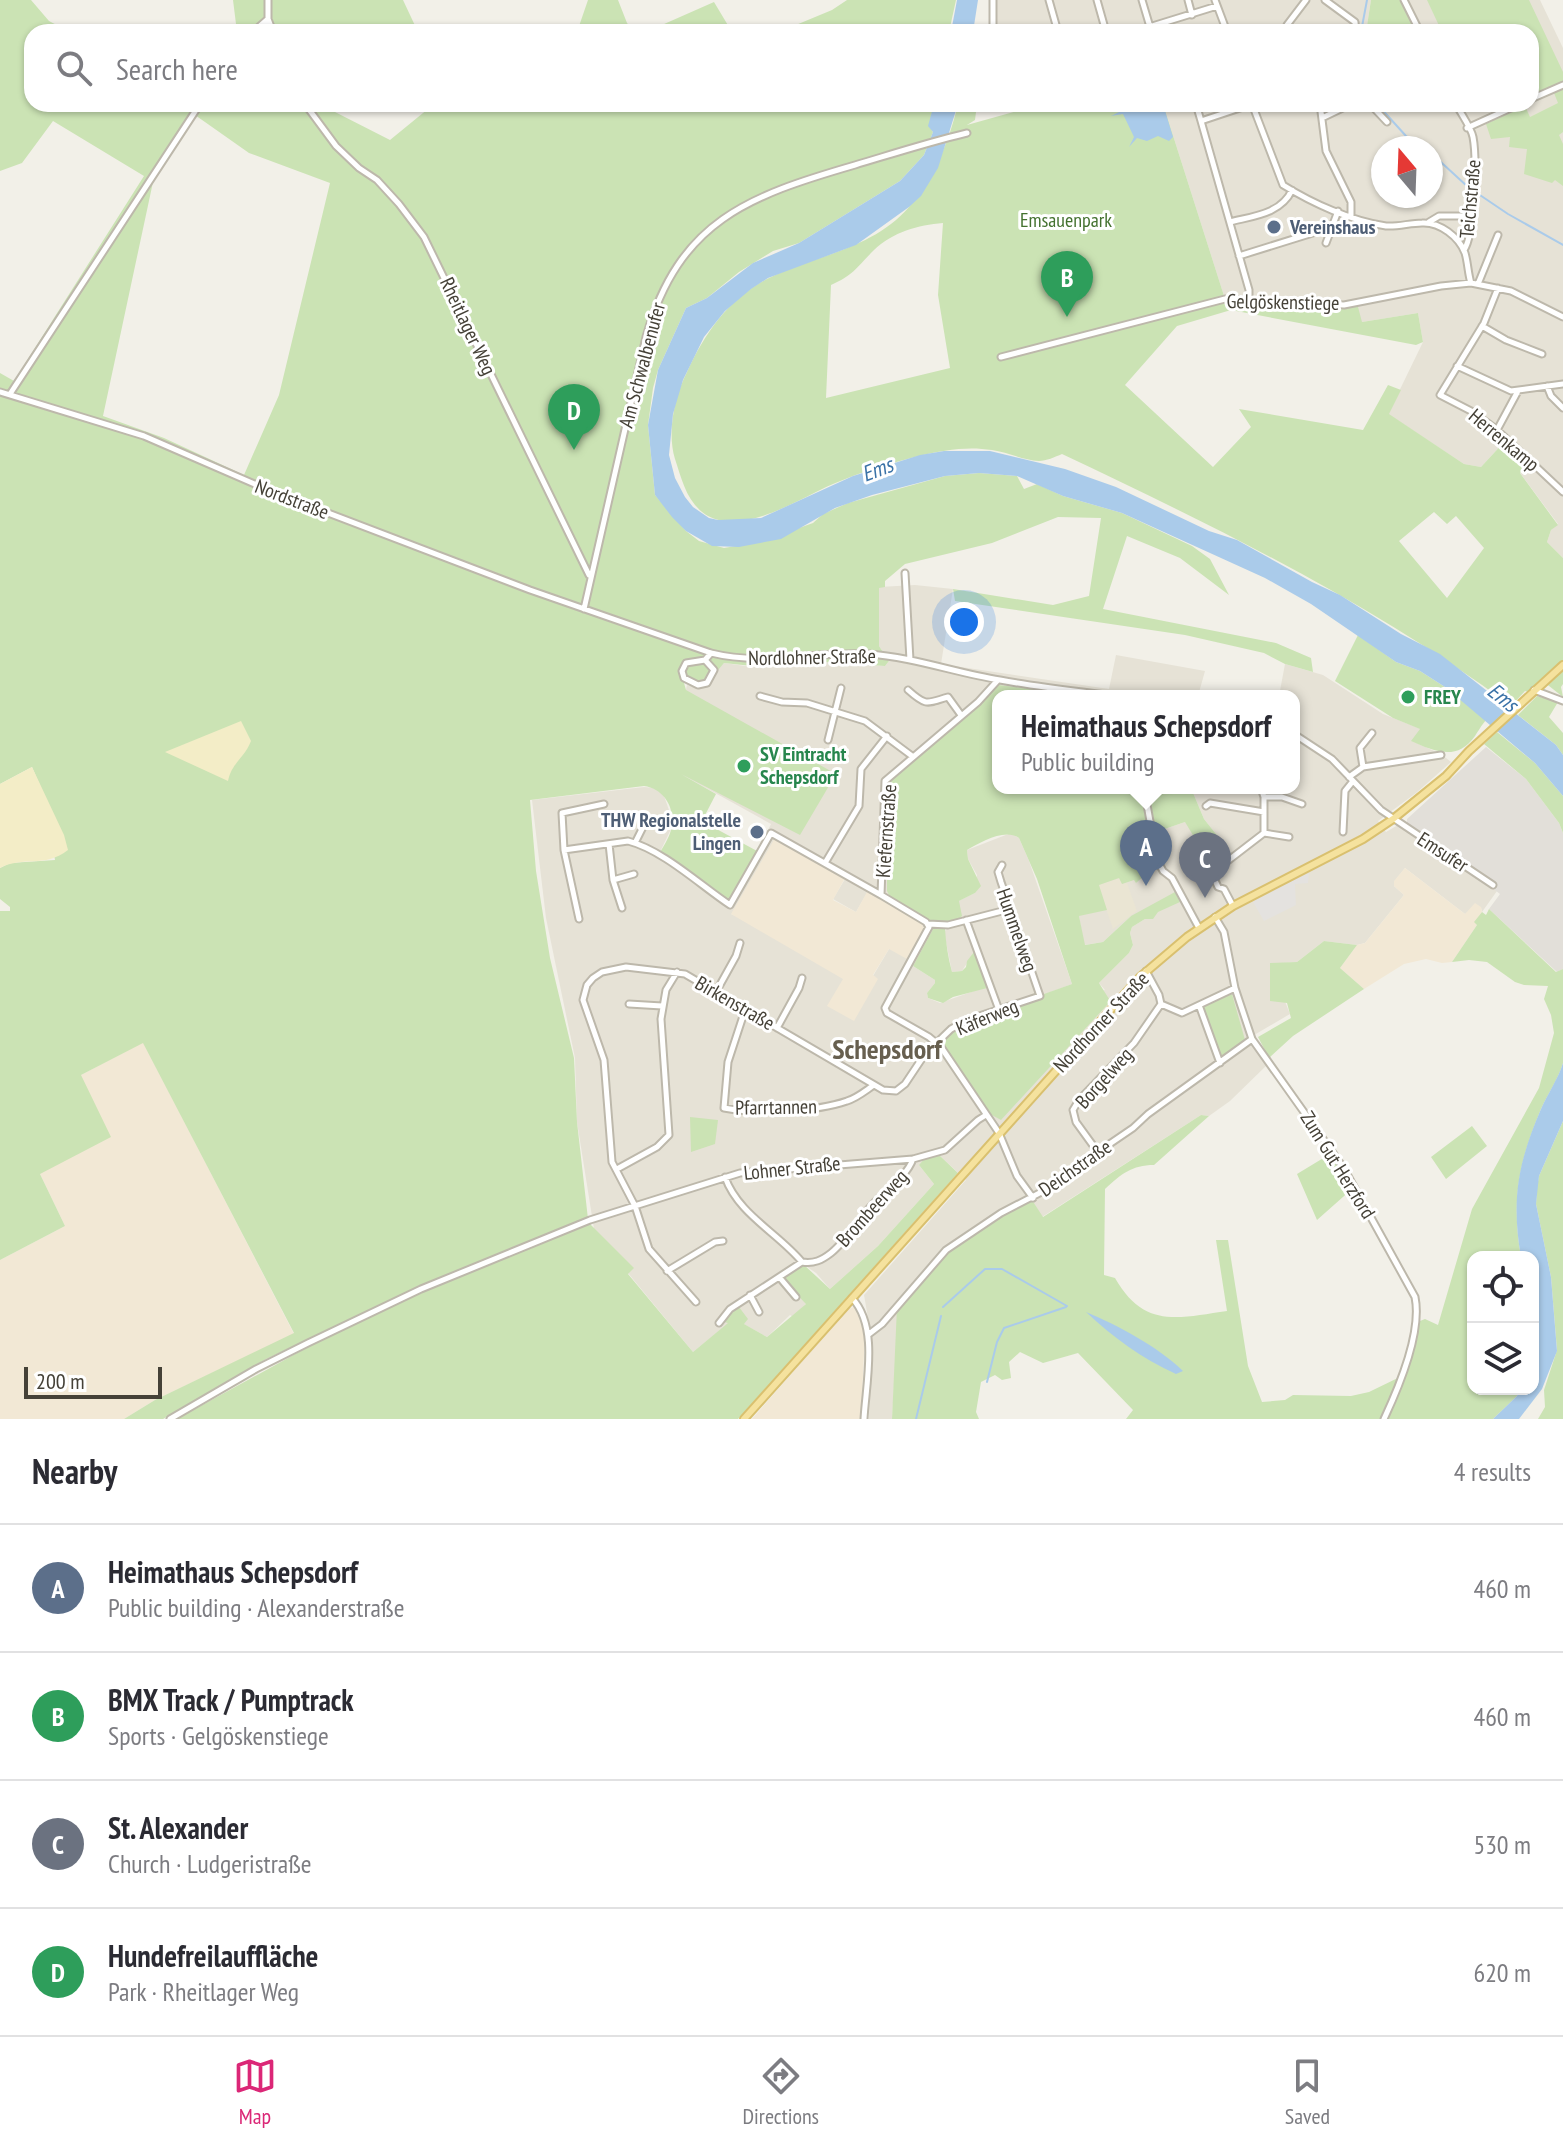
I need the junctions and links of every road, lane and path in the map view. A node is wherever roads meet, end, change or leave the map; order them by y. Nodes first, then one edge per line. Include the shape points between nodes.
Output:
1 (268, 0) edge
2 (993, 0) edge
3 (1049, 0) edge
4 (1097, 0) edge
5 (1142, 0) edge
6 (1188, 0) edge
7 (1306, 0) edge
8 (1325, 0) edge
9 (1404, 0) edge
10 (1216, 3) edge
11 (1192, 15) junction
12 (268, 19) junction
13 (262, 24) edge
14 (270, 24) edge
15 (993, 24) edge
16 (1056, 24) edge
17 (1104, 24) edge
18 (1149, 24) edge
19 (1160, 24) edge
20 (1224, 24) edge
21 (1288, 24) edge
22 (1355, 24) edge
23 (1416, 24) edge
24 (1563, 85) edge
25 (1539, 96) edge
26 (195, 112) edge
27 (311, 112) edge
28 (1198, 112) edge
29 (1228, 112) edge
30 (1255, 112) edge
31 (1321, 112) edge
32 (1334, 112) edge
33 (1378, 112) edge
34 (1460, 112) edge
35 (1502, 112) edge
36 (1322, 118) junction
37 (1201, 121) junction
38 (1387, 122) dead end
39 (1467, 128) junction
40 (967, 133) dead end
41 (1292, 190) junction
42 (1338, 211) junction
43 (1351, 216) junction
44 (1471, 216) junction
45 (1230, 222) junction
46 (1428, 223) junction
47 (1332, 227) junction
48 (1498, 235) dead end
49 (1326, 243) dead end
50 (1464, 250) junction
51 (1239, 256) junction
52 (1474, 284) junction
53 (1498, 288) junction
54 (1249, 301) junction
55 (1563, 317) edge
56 (1482, 326) junction
57 (1542, 354) dead end
58 (1001, 357) dead end
59 (1457, 366) junction
60 (1563, 384) edge
61 (1547, 386) junction
62 (1518, 391) junction
63 (0, 392) edge
64 (9, 395) junction
65 (1563, 408) edge
66 (1497, 430) junction
67 (1563, 492) edge
68 (905, 573) dead end
69 (590, 576) junction
70 (584, 609) junction
71 (609, 617) joint
72 (711, 653) junction
73 (705, 660) junction
74 (910, 660) junction
75 (1563, 665) edge
76 (998, 680) junction
77 (841, 688) dead end
78 (908, 690) dead end
79 (1070, 690) edge
80 (1534, 690) junction
81 (760, 696) dead end
82 (1563, 701) edge
83 (835, 713) junction
84 (961, 715) junction
85 (1372, 733) dead end
86 (887, 736) junction
87 (1300, 738) edge
88 (828, 740) dead end
89 (1441, 755) dead end
90 (912, 756) junction
91 (1363, 767) junction
92 (1351, 779) junction
93 (1145, 794) edge
94 (1263, 794) edge
95 (1264, 797) junction
96 (604, 804) dead end
97 (1302, 804) dead end
98 (1206, 806) dead end
99 (1264, 812) junction
100 (1393, 819) junction
101 (645, 823) dead end
102 (1343, 832) dead end
103 (1264, 833) junction
104 (1289, 837) dead end
105 (635, 843) junction
106 (609, 844) junction
107 (564, 850) junction
108 (1205, 859) dead end
109 (825, 863) junction
110 (1002, 865) dead end
111 (1212, 873) junction
112 (634, 874) dead end
113 (613, 880) junction
114 (1493, 885) dead end
115 (881, 895) junction
116 (1233, 906) junction
117 (622, 908) dead end
118 (1010, 909) junction
119 (1215, 917) junction
120 (579, 919) dead end
121 (966, 920) junction
122 (928, 924) junction
123 (1199, 928) junction
124 (740, 943) dead end
125 (1146, 971) junction
126 (677, 972) junction
127 (802, 978) dead end
128 (1235, 988) junction
129 (715, 992) junction
130 (1040, 996) joint
131 (629, 1004) dead end
132 (1161, 1004) junction
133 (1199, 1005) junction
134 (662, 1006) junction
135 (745, 1010) junction
136 (999, 1010) junction
137 (777, 1028) junction
138 (1252, 1039) junction
139 (938, 1043) junction
140 (1220, 1063) junction
141 (874, 1085) junction
142 (986, 1115) junction
143 (999, 1133) junction
144 (1097, 1151) junction
145 (913, 1159) junction
146 (617, 1169) junction
147 (725, 1177) junction
148 (1033, 1198) junction
149 (635, 1206) junction
150 (723, 1241) dead end
151 (802, 1262) junction
152 (667, 1271) junction
153 (780, 1278) junction
154 (750, 1295) junction
155 (796, 1297) dead end
156 (852, 1298) junction
157 (696, 1302) dead end
158 (759, 1312) dead end
159 (719, 1323) dead end
160 (869, 1334) junction
161 (170, 1419) edge
162 (744, 1419) edge
163 (864, 1419) edge
164 (1384, 1419) edge

1 - 12 street
2 - 15 street
3 - 16 street
4 - 17 street
5 - 18 street
6 - 11 street
7 - 21 street
8 - 22 street
9 - 23 street
10 - 11 street
10 - 20 street
11 - 19 street
12 - 13 street
12 - 14 street
24 - 25 street
26 - 64 street
27 - 69 street, Rheitlager Weg via 336,146 377,180 424,237
28 - 37 street
29 - 37 street
30 - 41 street via 1280,181
31 - 36 street
32 - 36 street
33 - 38 street
34 - 39 street, Teichstraße
35 - 39 street
36 - 43 street via 1326,151 1351,202
37 - 45 street
39 - 44 street, Teichstraße via 1473,147
40 - 69 street, Am Schwalbenufer via 780,188 746,203 704,234 673,270 646,337
41 - 42 street
41 - 45 street via 1275,209
42 - 43 street
42 - 47 street
43 - 46 street via 1391,226
44 - 46 street via 1439,216
44 - 50 street, Teichstraße
45 - 51 street
46 - 50 street via 1448,232
47 - 49 street
47 - 51 street
48 - 52 street
50 - 52 street
51 - 54 street
52 - 53 street, Gelgöskenstiege
52 - 54 street, Gelgöskenstiege via 1344,305
53 - 55 street, Gelgöskenstiege
53 - 56 street
54 - 58 street, Gelgöskenstiege via 1220,300
56 - 57 street
56 - 59 street
59 - 62 street
59 - 66 street, Herrenkamp via 1440,395
60 - 61 street
61 - 62 street
61 - 65 street
62 - 66 street
63 - 64 street, Nordstraße
64 - 70 street, Nordstraße via 144,436 286,497
66 - 67 street, Herrenkamp
68 - 74 street
69 - 70 street, Am Schwalbenufer
70 - 71 street, Nordstraße
71 - 72 street, Nordlohner Straße
72 - 73 street
72 - 74 street, Nordlohner Straße via 757,660 825,653
73 - 73 street via 686,663 684,678 707,683 714,670
74 - 76 street, Nordlohner Straße
75 - 80 main road, Nordhorner Straße
76 - 79 street, Nordlohner Straße
76 - 84 street, Kiefernstraße
77 - 83 street
78 - 84 street via 934,703 948,697
80 - 82 street
80 - 100 main road, Nordhorner Straße via 1446,776
81 - 83 street
83 - 86 street via 870,723
83 - 88 street
84 - 90 street, Kiefernstraße
85 - 91 street via 1360,748
86 - 90 street
86 - 109 street via 861,769 859,806
87 - 92 street
89 - 91 street
90 - 115 street, Kiefernstraße via 885,781
91 - 92 street
92 - 100 street
92 - 102 street via 1345,791
93 - 123 street via 1157,860
94 - 95 street
95 - 97 street
95 - 99 street
96 - 107 street via 562,813
98 - 99 street
99 - 103 street
100 - 114 street, Emsufer
100 - 116 main road, Nordhorner Straße
101 - 105 street
103 - 104 street
103 - 111 street
105 - 106 street
105 - 109 street via 730,905 771,833
106 - 107 street
106 - 113 street
107 - 120 street
108 - 111 street
109 - 115 street
110 - 118 street, Hummelweg via 998,872
111 - 116 street
112 - 113 street
113 - 117 street
115 - 122 street, Kiefernstraße
116 - 119 main road, Nordhorner Straße
118 - 121 street
118 - 130 street, Hummelweg
119 - 123 main road, Nordhorner Straße
119 - 128 street, Zum Gut Herzford via 1224,932
121 - 122 street
121 - 136 street
122 - 139 street via 885,1008
123 - 125 main road, Nordhorner Straße
124 - 129 street
125 - 132 street
125 - 143 main road, Nordhorner Straße
126 - 129 street, Birkenstraße
126 - 134 street
126 - 146 street, Birkenstraße via 613,969 593,978 584,993 584,1009 604,1060 610,1152
127 - 137 street
128 - 133 street
128 - 138 street, Zum Gut Herzford
129 - 135 street, Birkenstraße
130 - 136 street, Käferweg
131 - 134 street
132 - 133 street via 1177,1013
132 - 144 street, Borgelweg via 1141,1036 1073,1110
133 - 140 street
134 - 146 street via 669,1135
135 - 137 street, Birkenstraße
135 - 141 street, Pfarrtannen via 728,1062 724,1108 820,1107 854,1098
136 - 139 street, Käferweg via 959,1024
137 - 141 street, Birkenstraße
138 - 140 street, Deichstraße
138 - 164 street, Zum Gut Herzford via 1343,1167 1415,1297 1415,1331
139 - 141 street via 896,1091
139 - 142 street
140 - 144 street, Deichstraße
142 - 143 street
142 - 145 street, Lohner Straße via 945,1150
143 - 148 street
143 - 156 main road, Nordhorner Straße
144 - 148 street, Deichstraße
145 - 147 street, Lohner Straße
145 - 151 street, Brombeerweg via 909,1170 833,1251 816,1262
146 - 149 street, Birkenstraße
147 - 149 street, Lohner Straße
147 - 151 street via 732,1194
148 - 160 street, Deichstraße via 946,1250
149 - 152 street, Birkenstraße via 649,1249
149 - 161 street, Lohner Straße via 421,1289 256,1369
150 - 152 street
151 - 153 street, Brombeerweg
152 - 157 street, Birkenstraße
153 - 154 street, Brombeerweg
153 - 155 street
154 - 158 street
154 - 159 street, Brombeerweg
156 - 160 street via 864,1314
156 - 162 main road, Nordhorner Straße
160 - 163 street

